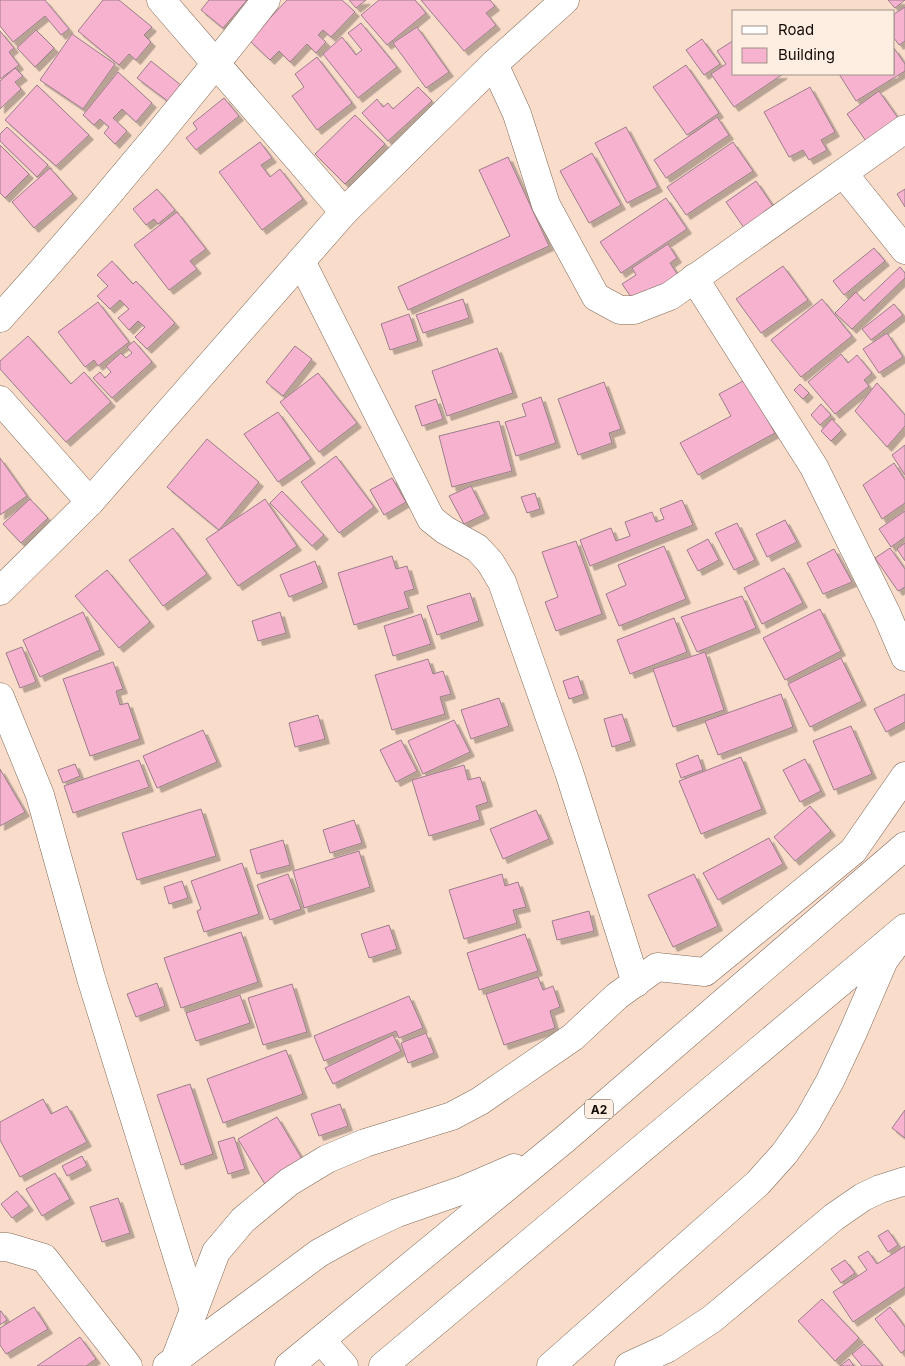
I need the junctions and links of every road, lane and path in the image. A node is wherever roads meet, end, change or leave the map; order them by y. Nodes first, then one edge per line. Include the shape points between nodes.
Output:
1 (162, 0) edge
2 (266, 0) edge
3 (565, 0) edge
4 (216, 63) junction
5 (494, 64) junction
6 (905, 128) edge
7 (843, 173) junction
8 (344, 212) junction
9 (905, 250) edge
10 (301, 261) junction
11 (694, 278) junction
12 (0, 318) edge
13 (0, 400) edge
14 (90, 502) junction
15 (0, 591) edge
16 (896, 607) edge
17 (905, 657) edge
18 (0, 697) edge
19 (905, 776) edge
20 (905, 846) edge
21 (905, 928) edge
22 (905, 933) edge
23 (636, 983) junction
24 (565, 1139) junction
25 (905, 1181) edge
26 (0, 1247) edge
27 (194, 1310) junction
28 (321, 1340) junction
29 (171, 1363) edge
30 (128, 1366) edge
31 (289, 1366) edge
32 (344, 1366) edge
33 (383, 1366) edge
34 (551, 1366) edge
35 (629, 1366) edge

1 - 4 main road
2 - 4 main road
3 - 5 main road
4 - 8 main road
4 - 12 main road via 55,257
5 - 8 main road
5 - 11 main road via 517,114 546,205 596,297 620,310 634,310 670,296
6 - 7 main road
7 - 9 main road
7 - 11 main road
8 - 10 main road
10 - 14 main road
10 - 23 main road via 431,519 477,548 502,582 569,772
11 - 16 main road via 814,467
13 - 14 main road
14 - 15 main road
16 - 17 main road
18 - 27 main road via 40,795 91,978
19 - 23 main road via 853,851 705,972 657,967
20 - 24 main road, A2
21 - 33 main road
22 - 34 main road via 884,960 830,1081 784,1154 758,1183
23 - 27 main road via 573,1037 480,1100 452,1116 334,1156 289,1182 243,1220 216,1252
24 - 28 main road, A2
24 - 29 main road via 492,1179 359,1230 319,1253
25 - 35 main road via 863,1197 712,1319 668,1348
26 - 30 main road via 44,1258
27 - 29 main road
28 - 31 main road, A2
28 - 32 main road

